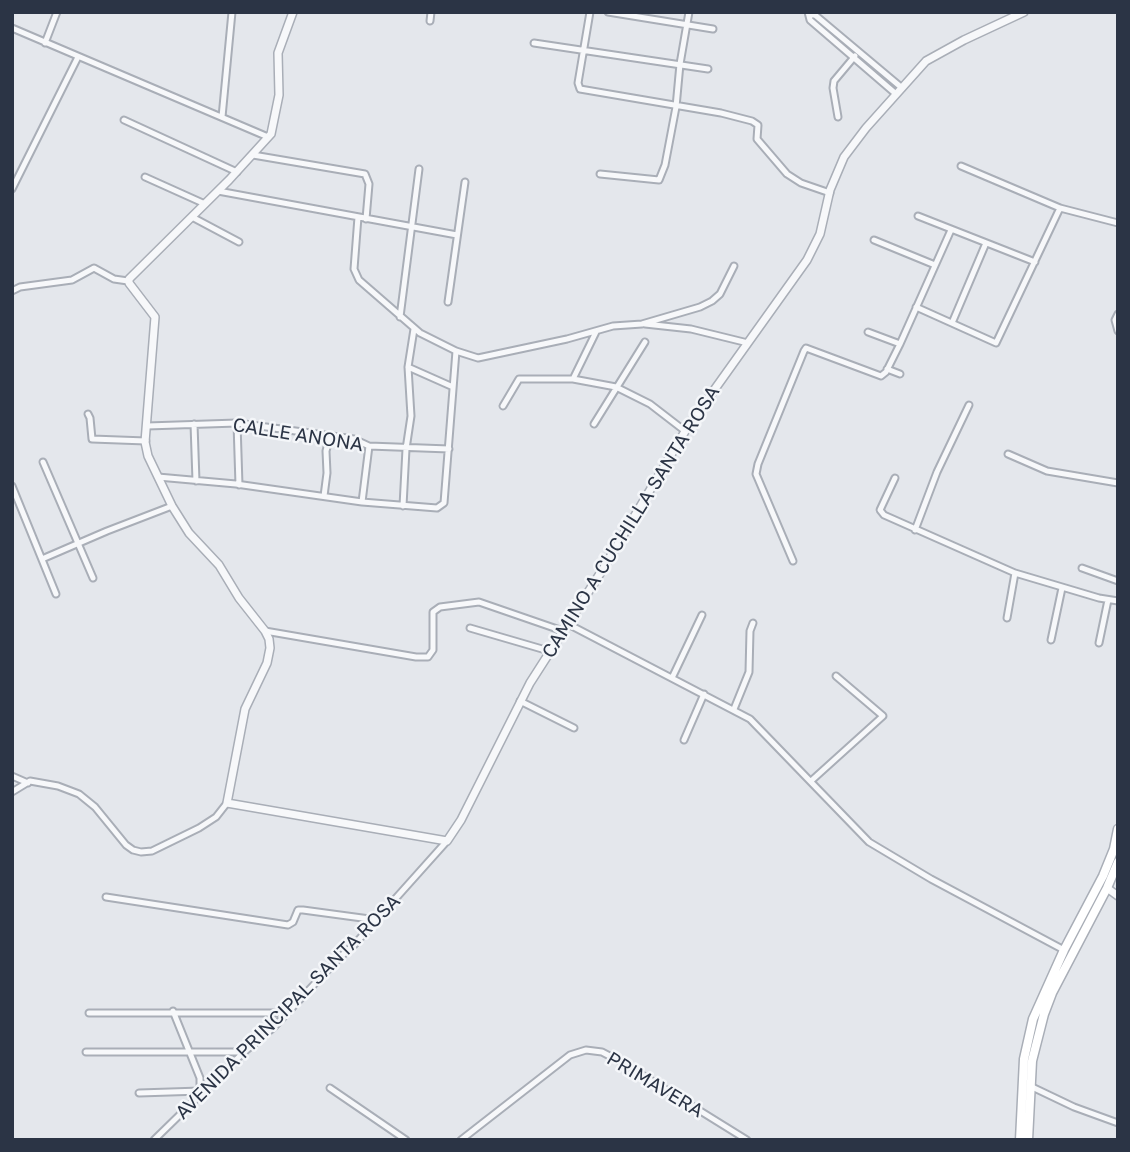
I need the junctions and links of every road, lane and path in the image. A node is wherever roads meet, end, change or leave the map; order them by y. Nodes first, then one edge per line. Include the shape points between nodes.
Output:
1 (57, 12) edge
2 (232, 12) edge
3 (293, 12) edge
4 (431, 12) edge
5 (590, 12) edge
6 (608, 12) edge
7 (689, 12) edge
8 (1024, 12) edge
9 (809, 14) edge
10 (430, 21) dead end
11 (688, 25) junction
12 (12, 28) edge
13 (713, 29) dead end
14 (46, 43) junction
15 (534, 43) dead end
16 (583, 50) junction
17 (860, 51) junction
18 (78, 57) junction
19 (855, 57) junction
20 (680, 64) junction
21 (708, 69) dead end
22 (899, 91) junction
23 (676, 107) junction
24 (222, 117) junction
25 (838, 117) dead end
26 (124, 120) dead end
27 (268, 137) junction
28 (253, 155) junction
29 (961, 166) dead end
30 (419, 169) dead end
31 (237, 172) junction
32 (600, 174) dead end
33 (145, 177) dead end
34 (465, 181) dead end
35 (12, 189) edge
36 (218, 191) junction
37 (830, 193) junction
38 (205, 204) junction
39 (1060, 208) junction
40 (918, 216) dead end
41 (192, 217) junction
42 (358, 217) junction
43 (366, 219) junction
44 (1118, 223) edge
45 (411, 227) junction
46 (951, 229) junction
47 (457, 235) junction
48 (874, 240) dead end
49 (239, 242) dead end
50 (986, 243) junction
51 (1035, 262) junction
52 (935, 265) junction
53 (734, 266) dead end
54 (128, 281) junction
55 (12, 291) edge
56 (448, 302) dead end
57 (916, 307) junction
58 (1118, 314) edge
59 (400, 317) junction
60 (642, 324) junction
61 (952, 324) junction
62 (414, 329) junction
63 (1118, 331) edge
64 (596, 332) junction
65 (868, 332) dead end
66 (645, 342) dead end
67 (748, 343) junction
68 (900, 344) junction
69 (456, 351) junction
70 (408, 367) junction
71 (887, 369) junction
72 (900, 374) dead end
73 (573, 379) junction
74 (453, 387) junction
75 (616, 387) junction
76 (969, 405) dead end
77 (503, 406) dead end
78 (88, 414) dead end
79 (237, 423) junction
80 (194, 424) junction
81 (594, 424) dead end
82 (147, 426) junction
83 (685, 430) junction
84 (330, 436) junction
85 (146, 441) junction
86 (369, 446) junction
87 (406, 449) junction
88 (449, 449) junction
89 (1007, 454) dead end
90 (43, 462) dead end
91 (158, 477) junction
92 (895, 478) dead end
93 (196, 481) junction
94 (1118, 483) edge
95 (239, 485) junction
96 (12, 486) edge
97 (324, 496) junction
98 (362, 502) junction
99 (172, 506) junction
100 (403, 506) junction
101 (915, 530) junction
102 (79, 543) junction
103 (42, 559) junction
104 (793, 561) dead end
105 (1082, 568) dead end
106 (1015, 573) junction
107 (93, 578) dead end
108 (1118, 581) edge
109 (1062, 588) junction
110 (56, 594) dead end
111 (1108, 600) junction
112 (1118, 601) edge
113 (702, 615) dead end
114 (1007, 618) dead end
115 (753, 623) dead end
116 (568, 624) junction
117 (470, 628) dead end
118 (265, 631) junction
119 (563, 631) junction
120 (1051, 640) dead end
121 (1099, 643) dead end
122 (549, 651) junction
123 (836, 676) dead end
124 (673, 678) junction
125 (704, 694) junction
126 (520, 701) junction
127 (734, 709) junction
128 (574, 728) dead end
129 (684, 740) dead end
130 (12, 776) edge
131 (811, 781) junction
132 (28, 783) junction
133 (12, 792) edge
134 (228, 803) junction
135 (1118, 829) edge
136 (447, 841) junction
137 (1117, 868) edge
138 (1107, 888) junction
139 (1118, 896) edge
140 (106, 897) dead end
141 (377, 920) junction
142 (1075, 930) junction
143 (1083, 935) junction
144 (1064, 950) junction
145 (173, 1011) junction
146 (89, 1013) dead end
147 (285, 1013) junction
148 (86, 1052) dead end
149 (243, 1052) junction
150 (192, 1053) junction
151 (1030, 1086) junction
152 (330, 1088) dead end
153 (202, 1091) junction
154 (139, 1093) dead end
155 (1118, 1123) edge
156 (154, 1140) edge
157 (406, 1140) edge
158 (461, 1140) edge
159 (747, 1140) edge
160 (1020, 1140) edge
161 (1028, 1140) edge

1 - 14 street
2 - 24 street
3 - 27 street via 278,53 279,95
4 - 10 street
5 - 16 street
6 - 11 street
7 - 11 street
8 - 22 street, CAMINO A CUCHILLA SANTA ROSA via 926,61
9 - 17 street
9 - 19 street via 810,20
11 - 13 street
11 - 20 street
12 - 14 street
14 - 18 street
15 - 16 street
16 - 20 street
16 - 23 street via 580,89
17 - 19 street
17 - 22 street
18 - 24 street
18 - 35 street
19 - 22 street
19 - 25 street via 834,81
20 - 21 street
20 - 23 street
22 - 37 street, CAMINO A CUCHILLA SANTA ROSA via 844,157
23 - 32 street via 659,180
23 - 37 street via 758,124 757,139 787,174
24 - 27 street
26 - 31 street
27 - 28 street
28 - 31 street
28 - 43 street via 365,174 369,184
29 - 39 street
30 - 45 street
31 - 36 street
33 - 38 street
34 - 47 street
36 - 38 street
36 - 42 street
37 - 67 street, CAMINO A CUCHILLA SANTA ROSA via 820,234 807,260
38 - 41 street
39 - 44 street
39 - 51 street
40 - 46 street
41 - 49 street
41 - 54 street
42 - 43 street
42 - 59 street via 355,275
43 - 45 street
45 - 47 street
45 - 59 street
46 - 50 street
46 - 52 street
47 - 56 street
48 - 52 street
50 - 51 street
50 - 61 street
51 - 61 street via 996,344
52 - 57 street
53 - 60 street via 712,301
54 - 55 street via 94,268 72,280
54 - 82 street via 155,317
57 - 61 street
57 - 68 street
58 - 63 street
59 - 62 street
60 - 64 street
60 - 67 street via 691,329
62 - 69 street
62 - 70 street
64 - 69 street via 489,357
64 - 73 street
65 - 68 street
66 - 75 street
67 - 83 street, CAMINO A CUCHILLA SANTA ROSA
68 - 71 street
69 - 74 street
70 - 74 street
70 - 87 street via 411,416
71 - 72 street
71 - 104 street via 881,376 806,348 756,474
73 - 75 street
73 - 77 street via 522,378
74 - 88 street
75 - 81 street
75 - 83 street via 650,404
76 - 101 street
78 - 85 street via 92,439
79 - 80 street, CALLE ANONA
79 - 84 street, CALLE ANONA
79 - 95 street
80 - 82 street, CALLE ANONA
80 - 93 street
82 - 85 street
83 - 116 street, CAMINO A CUCHILLA SANTA ROSA
84 - 86 street, CALLE ANONA
84 - 97 street
85 - 91 street
86 - 87 street, CALLE ANONA
86 - 98 street
87 - 88 street, CALLE ANONA
87 - 100 street
88 - 100 street via 441,507
89 - 94 street via 1047,471
90 - 102 street
91 - 93 street
91 - 99 street
92 - 101 street via 881,513
93 - 95 street
95 - 97 street
96 - 103 street
97 - 98 street
98 - 100 street
99 - 102 street
99 - 118 street
101 - 106 street
102 - 103 street
102 - 107 street
103 - 110 street
105 - 108 street
106 - 109 street
106 - 114 street
109 - 111 street
109 - 120 street
111 - 112 street
111 - 121 street
113 - 124 street
115 - 127 street via 750,672
116 - 119 street, CAMINO A CUCHILLA SANTA ROSA
116 - 124 street
117 - 122 street
118 - 119 street via 428,657 433,650 433,612 479,602
118 - 134 street via 270,649 267,663 245,709
119 - 122 street, CAMINO A CUCHILLA SANTA ROSA
122 - 126 street, CAMINO A CUCHILLA SANTA ROSA
123 - 131 street via 883,716
124 - 125 street
125 - 127 street
125 - 129 street
126 - 128 street
126 - 136 street, CAMINO A CUCHILLA SANTA ROSA
127 - 131 street via 750,719
130 - 132 street
131 - 144 street via 869,842
132 - 133 street
132 - 134 street via 79,794 126,845 141,852 199,828
134 - 136 street
135 - 142 main road via 1109,863
136 - 141 street, AVENIDA PRINCIPAL SANTA ROSA
137 - 138 main road
138 - 139 street
138 - 143 main road
140 - 141 street via 288,925 298,910
141 - 147 street, AVENIDA PRINCIPAL SANTA ROSA
142 - 143 main road
142 - 144 main road
143 - 151 main road via 1044,1014
144 - 160 main road via 1041,996 1027,1041
145 - 146 street
145 - 147 street
145 - 150 street
147 - 149 street, AVENIDA PRINCIPAL SANTA ROSA
148 - 150 street
149 - 150 street
149 - 153 street, AVENIDA PRINCIPAL SANTA ROSA
150 - 153 street
151 - 155 street
151 - 161 main road
152 - 157 street
153 - 154 street
153 - 156 street, AVENIDA PRINCIPAL SANTA ROSA
158 - 159 street, PRIMAVERA via 570,1055 593,1050 623,1063

